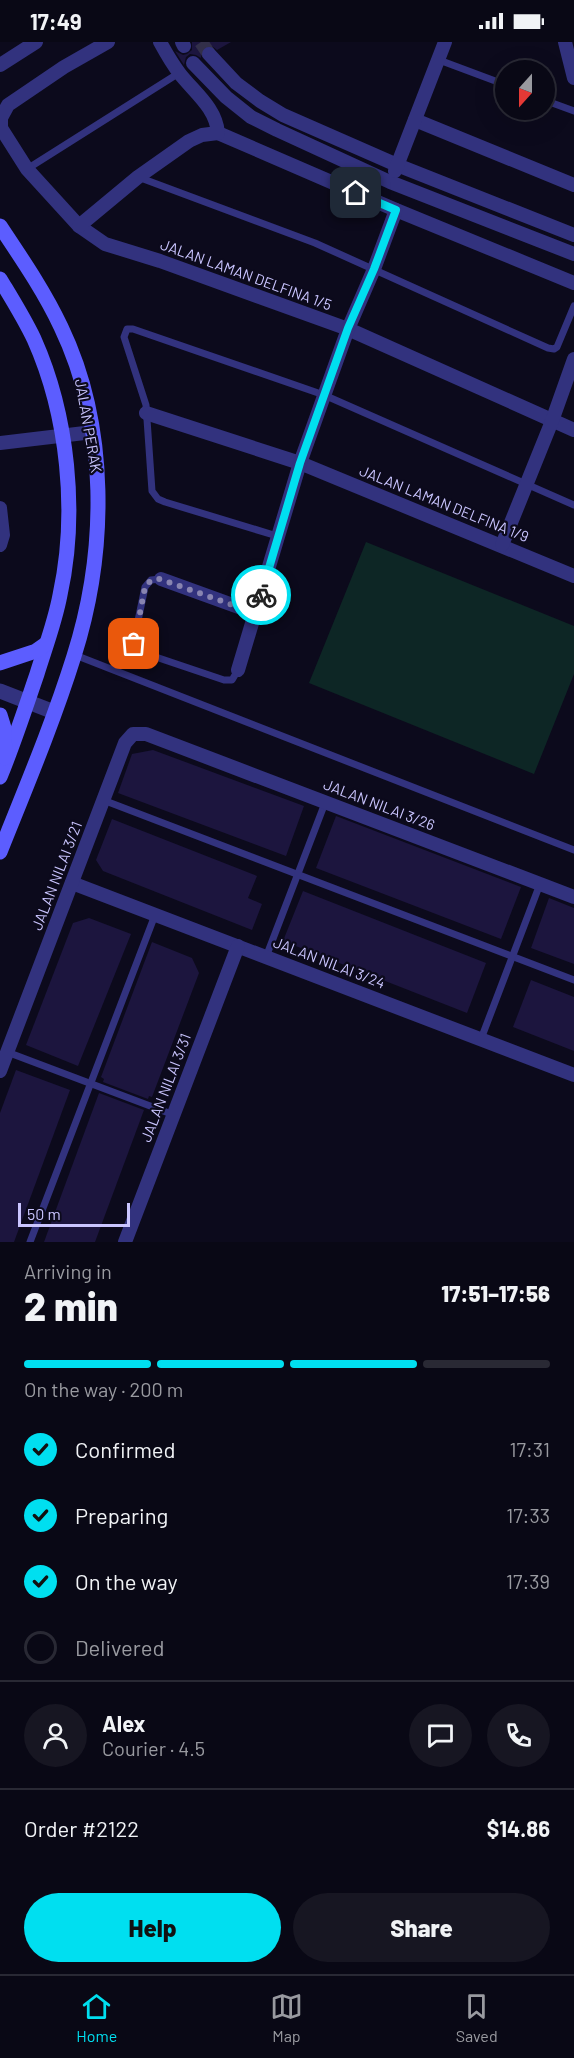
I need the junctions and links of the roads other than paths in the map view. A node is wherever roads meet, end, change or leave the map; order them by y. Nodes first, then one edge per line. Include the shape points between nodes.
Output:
1 (108, 42) edge
2 (160, 42) edge
3 (445, 42) edge
4 (565, 42) edge
5 (28, 44) edge
6 (209, 54) tunnel mouth
7 (439, 60) junction
8 (193, 63) dead end
9 (0, 65) edge
10 (179, 73) junction
11 (574, 78) edge
12 (495, 81) edge
13 (555, 104) edge
14 (574, 111) edge
15 (415, 120) junction
16 (218, 133) junction
17 (397, 165) junction
18 (27, 169) junction
19 (138, 177) junction
20 (390, 182) junction
21 (574, 185) edge
22 (396, 210) junction
23 (0, 226) edge
24 (79, 226) junction
25 (574, 235) edge
26 (574, 254) edge
27 (374, 269) junction
28 (0, 279) edge
29 (574, 283) edge
30 (574, 306) edge
31 (348, 328) junction
32 (574, 359) edge
33 (324, 395) junction
34 (146, 413) junction
35 (552, 421) junction
36 (574, 430) edge
37 (93, 432) junction
38 (62, 436) junction
39 (0, 443) edge
40 (300, 463) junction
41 (526, 484) junction
42 (574, 505) edge
43 (0, 508) edge
44 (277, 536) junction
45 (1, 538) edge
46 (502, 545) junction
47 (574, 576) edge
48 (160, 579) joint
49 (255, 613) junction
50 (46, 644) junction
51 (75, 655) junction
52 (0, 663) edge
53 (238, 670) joint
54 (0, 691) edge
55 (27, 702) junction
56 (54, 712) junction
57 (0, 715) edge
58 (173, 744) joint
59 (3, 770) edge
60 (103, 800) junction
61 (326, 802) junction
62 (574, 850) edge
63 (0, 852) edge
64 (298, 874) junction
65 (72, 883) junction
66 (540, 884) junction
67 (574, 897) edge
68 (155, 915) junction
69 (238, 946) junction
70 (513, 956) junction
71 (266, 957) junction
72 (574, 980) edge
73 (481, 1039) junction
74 (7, 1052) junction
75 (0, 1071) edge
76 (574, 1075) edge
77 (90, 1084) junction
78 (174, 1115) junction
79 (30, 1242) edge
80 (125, 1242) edge

1 - 18 street, JALAN LAMAN DELFINA 1/5 via 8,105 1,128
2 - 10 street
3 - 7 street
4 - 11 street
5 - 9 street
6 - 17 street via 260,102
7 - 12 lane
7 - 15 street
8 - 20 street via 251,117
10 - 16 street via 212,111
10 - 18 lane
13 - 14 lane
15 - 17 street
15 - 21 street
16 - 19 street via 189,141
16 - 22 street
17 - 20 street
17 - 25 street
18 - 24 street, JALAN LAMAN DELFINA 1/5
19 - 24 street
19 - 27 lane
20 - 26 street
22 - 27 street
22 - 29 street
23 - 37 main road, JALAN PERAK via 40,286 62,328 78,369
24 - 31 street, JALAN LAMAN DELFINA 1/5 via 105,244
27 - 30 lane via 554,350
27 - 31 street
28 - 38 main road, JALAN PERAK via 34,339 49,380
31 - 33 street
31 - 35 street, JALAN LAMAN DELFINA 1/5
32 - 35 street
33 - 34 lane via 127,329 124,337
33 - 40 street
33 - 41 lane
34 - 40 street, JALAN LAMAN DELFINA 1/9
34 - 44 lane via 152,491 158,499
35 - 36 street, JALAN LAMAN DELFINA 1/5
35 - 41 street
37 - 38 street
37 - 51 main road, JALAN PERAK via 98,528 89,597
38 - 39 street
38 - 50 main road, JALAN PERAK via 69,529 61,594
40 - 44 street
40 - 46 street, JALAN LAMAN DELFINA 1/9
41 - 42 lane
41 - 46 street
43 - 45 street
44 - 49 street
46 - 47 street, JALAN LAMAN DELFINA 1/9
48 - 49 street
48 - 53 lane via 151,580 145,587 134,639 138,651 224,680 232,680
49 - 53 street
50 - 52 main road
50 - 55 main road, JALAN PERAK
51 - 56 main road, JALAN PERAK
51 - 62 lane
54 - 55 street
55 - 56 street
55 - 59 main road, JALAN PERAK
56 - 63 main road, JALAN PERAK
57 - 59 main road via 4,728
58 - 60 street, JALAN NILAI 3/21 via 140,733 129,737
58 - 61 street, JALAN NILAI 3/26
60 - 64 lane
60 - 65 street, JALAN NILAI 3/21
61 - 64 lane
61 - 66 street, JALAN NILAI 3/26
64 - 70 lane
64 - 71 lane
65 - 68 street, JALAN NILAI 3/24
65 - 74 street, JALAN NILAI 3/21
66 - 67 street, JALAN NILAI 3/26
66 - 70 lane
68 - 69 street, JALAN NILAI 3/24
68 - 77 lane
69 - 71 street, JALAN NILAI 3/24
69 - 78 street, JALAN NILAI 3/31
70 - 72 lane
70 - 73 lane
71 - 73 street, JALAN NILAI 3/24
73 - 76 street, JALAN NILAI 3/24
74 - 75 street, JALAN NILAI 3/21
74 - 77 lane
77 - 78 lane
77 - 79 lane
78 - 80 street, JALAN NILAI 3/31

